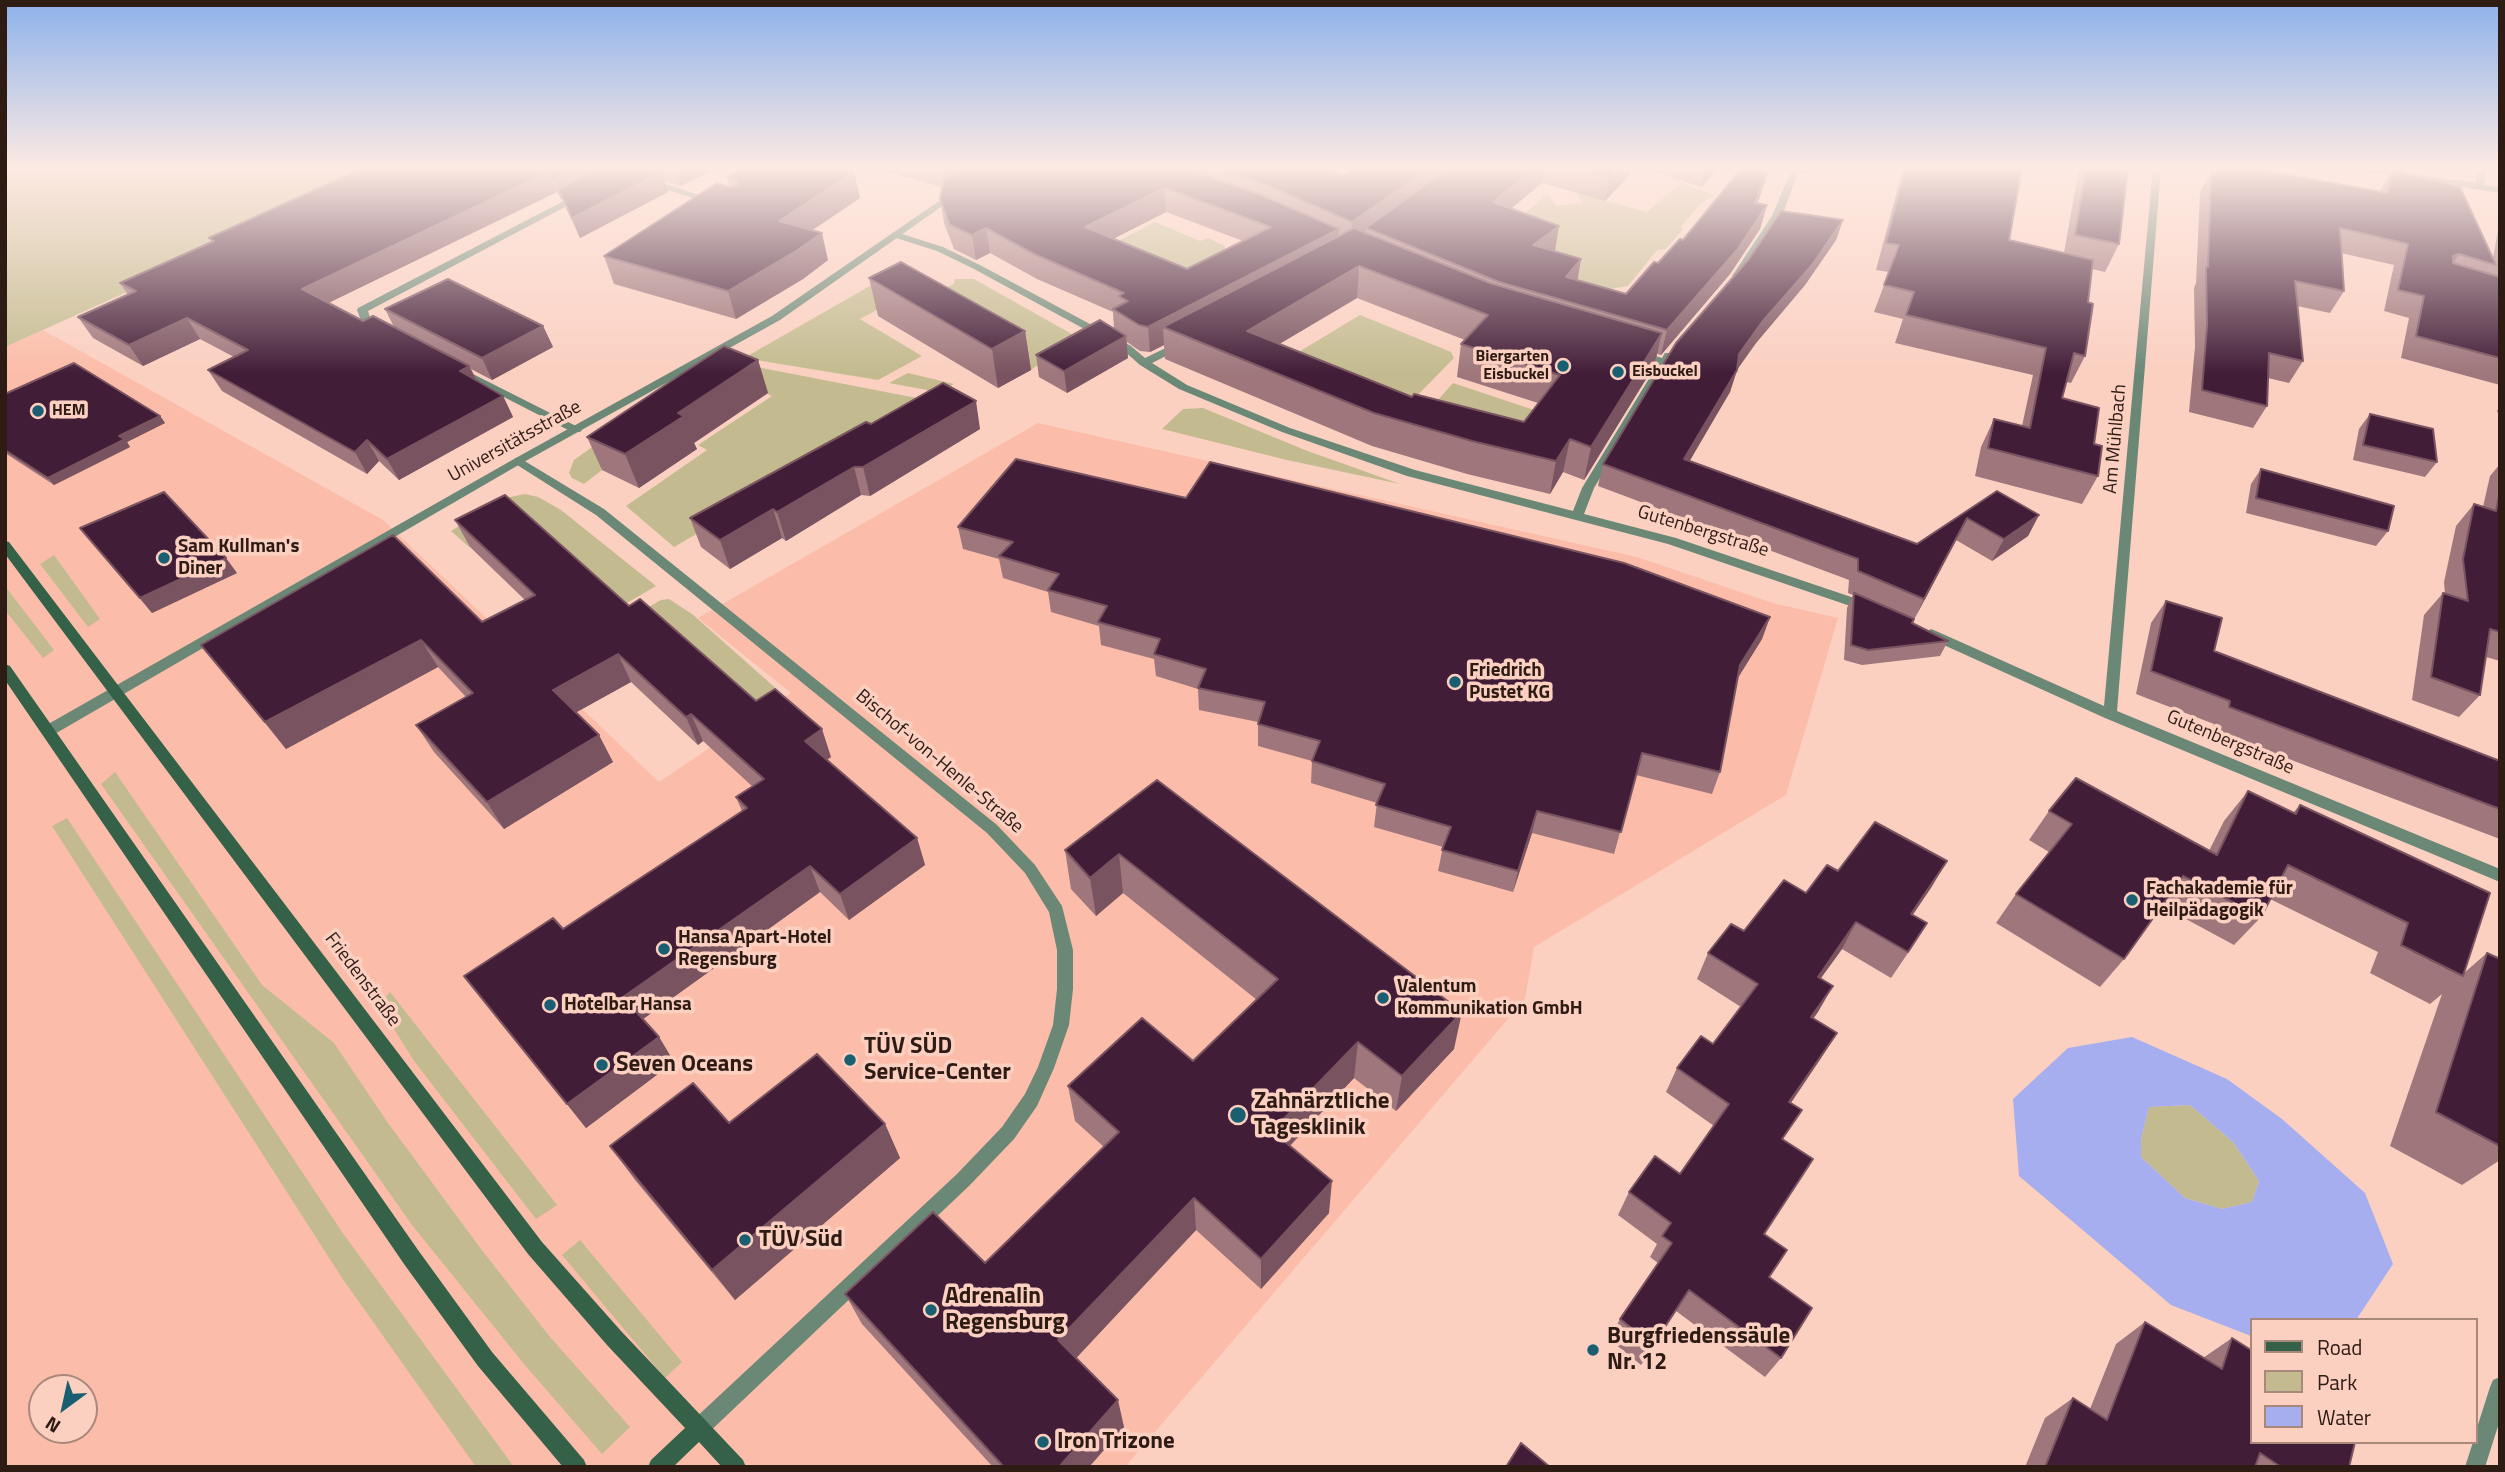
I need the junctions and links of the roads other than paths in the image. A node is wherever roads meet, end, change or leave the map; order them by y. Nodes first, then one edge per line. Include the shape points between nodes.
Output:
1 (501, 237) edge
2 (894, 237) edge
3 (901, 237) edge
4 (1763, 237) edge
5 (2151, 237) edge
6 (1727, 288) edge
7 (391, 335) edge
8 (1185, 342) edge
9 (1672, 350) edge
10 (1629, 351) edge
11 (1664, 362) junction
12 (1144, 363) junction
13 (451, 366) edge
14 (576, 430) junction
15 (518, 461) junction
16 (1578, 515) junction
17 (5, 545) edge
18 (1885, 615) edge
19 (1922, 631) edge
20 (5, 670) edge
21 (117, 690) junction
22 (2110, 714) junction
23 (48, 731) junction
24 (2500, 876) edge
25 (2500, 1387) edge
26 (698, 1429) junction
27 (577, 1467) edge
28 (658, 1467) edge
29 (736, 1467) edge
30 (2475, 1467) edge

1 - 7 street via 362,310 367,323
2 - 14 street, Universitätsstraße via 776,318
3 - 12 street, Gutenbergstraße via 977,267 1127,348
4 - 6 street
5 - 22 street, Am Mühlbach
8 - 12 street
9 - 11 street
10 - 11 street
11 - 16 street via 1588,488
12 - 16 street, Gutenbergstraße via 1183,387 1367,459
13 - 14 street
14 - 15 street, Universitätsstraße
15 - 21 street, Universitätsstraße
15 - 26 street, Bischof-von-Henle-Straße via 600,512 992,829 1030,869 1055,912 1065,950 1061,1025 1031,1100 1008,1133 964,1180
16 - 18 street, Gutenbergstraße via 1811,586
17 - 21 main road, Friedenstraße
19 - 22 street, Gutenbergstraße
20 - 23 main road
21 - 23 street, Universitätsstraße
21 - 26 main road, Friedenstraße via 535,1248
22 - 24 street, Gutenbergstraße
23 - 27 main road via 411,1257 485,1359
25 - 30 street
26 - 28 main road
26 - 29 main road, Friedenstraße

